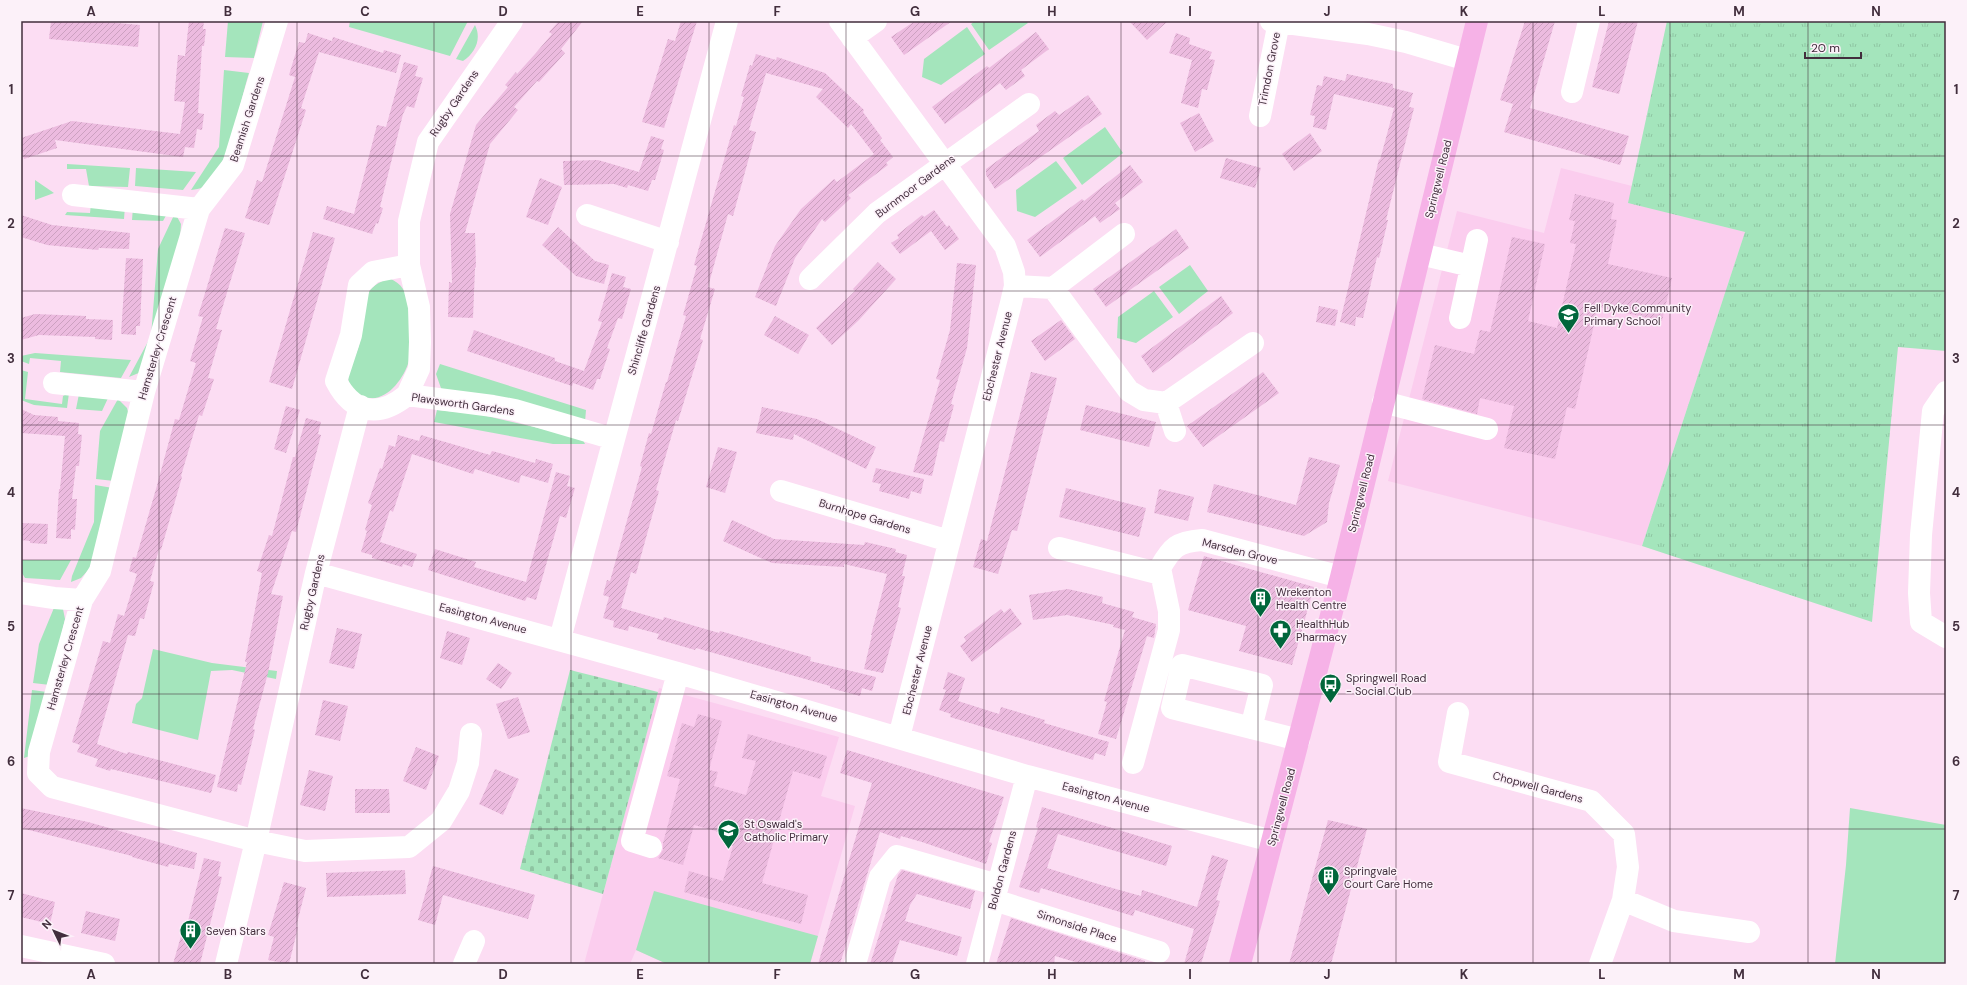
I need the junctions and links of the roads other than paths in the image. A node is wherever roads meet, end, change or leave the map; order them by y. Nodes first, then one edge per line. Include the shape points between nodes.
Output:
1 (277, 21) edge
2 (727, 21) edge
3 (876, 21) edge
4 (1477, 21) edge
5 (1589, 21) edge
6 (1275, 22) edge
7 (502, 24) edge
8 (846, 29) edge
9 (1468, 60) junction
10 (1572, 92) dead end
11 (1029, 104) dead end
12 (1260, 116) dead end
13 (945, 164) junction
14 (73, 195) dead end
15 (199, 209) junction
16 (587, 215) dead end
17 (1124, 234) dead end
18 (1477, 240) dead end
19 (668, 242) junction
20 (1420, 254) junction
21 (409, 265) junction
22 (1471, 266) junction
23 (810, 279) dead end
24 (1015, 286) junction
25 (1053, 288) junction
26 (1460, 318) dead end
27 (1253, 343) dead end
28 (54, 383) dead end
29 (144, 392) junction
30 (1946, 392) edge
31 (407, 395) junction
32 (1383, 402) junction
33 (1166, 403) junction
34 (360, 406) junction
35 (1487, 429) dead end
36 (1175, 431) dead end
37 (614, 439) junction
38 (781, 491) dead end
39 (949, 542) junction
40 (1059, 548) dead end
41 (316, 573) junction
42 (1161, 574) junction
43 (1340, 577) junction
44 (21, 592) edge
45 (82, 600) junction
46 (1946, 637) edge
47 (560, 639) junction
48 (678, 673) junction
49 (1458, 713) dead end
50 (1251, 728) dead end
51 (471, 734) dead end
52 (900, 737) junction
53 (1299, 740) junction
54 (1133, 764) dead end
55 (29, 774) edge
56 (1027, 776) junction
57 (256, 841) junction
58 (1272, 841) junction
59 (651, 847) dead end
60 (996, 892) junction
61 (1623, 900) junction
62 (1749, 932) dead end
63 (474, 941) dead end
64 (21, 946) edge
65 (1159, 952) dead end
66 (104, 964) edge
67 (226, 964) edge
68 (464, 964) edge
69 (855, 964) edge
70 (977, 964) edge
71 (1240, 964) edge
72 (1600, 964) edge

1 - 15 street, Beamish Gardens via 233,165
2 - 19 street, Shincliffe Gardens
3 - 8 street
4 - 9 main road, Springwell Road
5 - 10 street
6 - 9 street via 1368,34
6 - 12 street, Trimdon Grove
7 - 21 street, Rugby Gardens via 428,142 409,221
8 - 13 street, Ebchester Avenue
9 - 20 main road, Springwell Road
11 - 13 street, Burnmoor Gardens
13 - 23 street, Burnmoor Gardens via 877,214
13 - 24 street, Ebchester Avenue via 1005,246 1014,272
14 - 15 street
15 - 29 street, Hamsterley Crescent
16 - 19 street
17 - 25 street
18 - 22 street
19 - 37 street, Shincliffe Gardens
20 - 22 street
20 - 32 main road, Springwell Road
21 - 31 street, Rugby Gardens via 419,306 420,342 419,369
21 - 34 street via 373,272 359,285 351,335 336,381 343,395
22 - 26 street
24 - 25 street
24 - 39 street, Ebchester Avenue
25 - 33 street via 1129,390 1144,400
27 - 33 street
28 - 29 street
29 - 45 street, Hamsterley Crescent via 100,571
30 - 46 street via 1934,411 1921,535 1919,593 1921,622
31 - 34 street, Plawsworth Gardens via 396,404 385,408 373,410
31 - 37 street, Plawsworth Gardens via 508,409
32 - 35 street
32 - 43 main road, Springwell Road
33 - 36 street
34 - 41 street, Rugby Gardens
37 - 47 street, Shincliffe Gardens
38 - 39 street, Burnhope Gardens
39 - 52 street, Ebchester Avenue
40 - 42 street
41 - 47 street, Easington Avenue
41 - 57 street, Rugby Gardens
42 - 43 street, Marsden Grove via 1160,568 1169,553 1184,542 1202,540
42 - 54 street via 1169,611 1169,630
43 - 53 main road, Springwell Road
44 - 45 street
45 - 55 street, Hamsterley Crescent via 39,752
47 - 48 street, Easington Avenue
48 - 52 street, Easington Avenue
48 - 59 street via 632,841
49 - 61 street, Chopwell Gardens via 1449,762 1591,801 1624,834 1628,867
50 - 53 street
51 - 57 street, Hamsterley Crescent via 468,764 459,791 441,821 409,847 305,851
52 - 56 street, Easington Avenue
53 - 58 main road, Springwell Road
55 - 57 street, Hamsterley Crescent via 52,787
56 - 58 street, Easington Avenue
56 - 60 street, Boldon Gardens
57 - 67 street, Rugby Gardens
58 - 71 main road, Springwell Road
60 - 65 street, Simonside Place
60 - 69 street, Simonside Place via 897,856 880,877
60 - 70 street, Boldon Gardens
61 - 62 street via 1674,921
61 - 72 street, Chopwell Gardens
63 - 68 street
64 - 66 street

